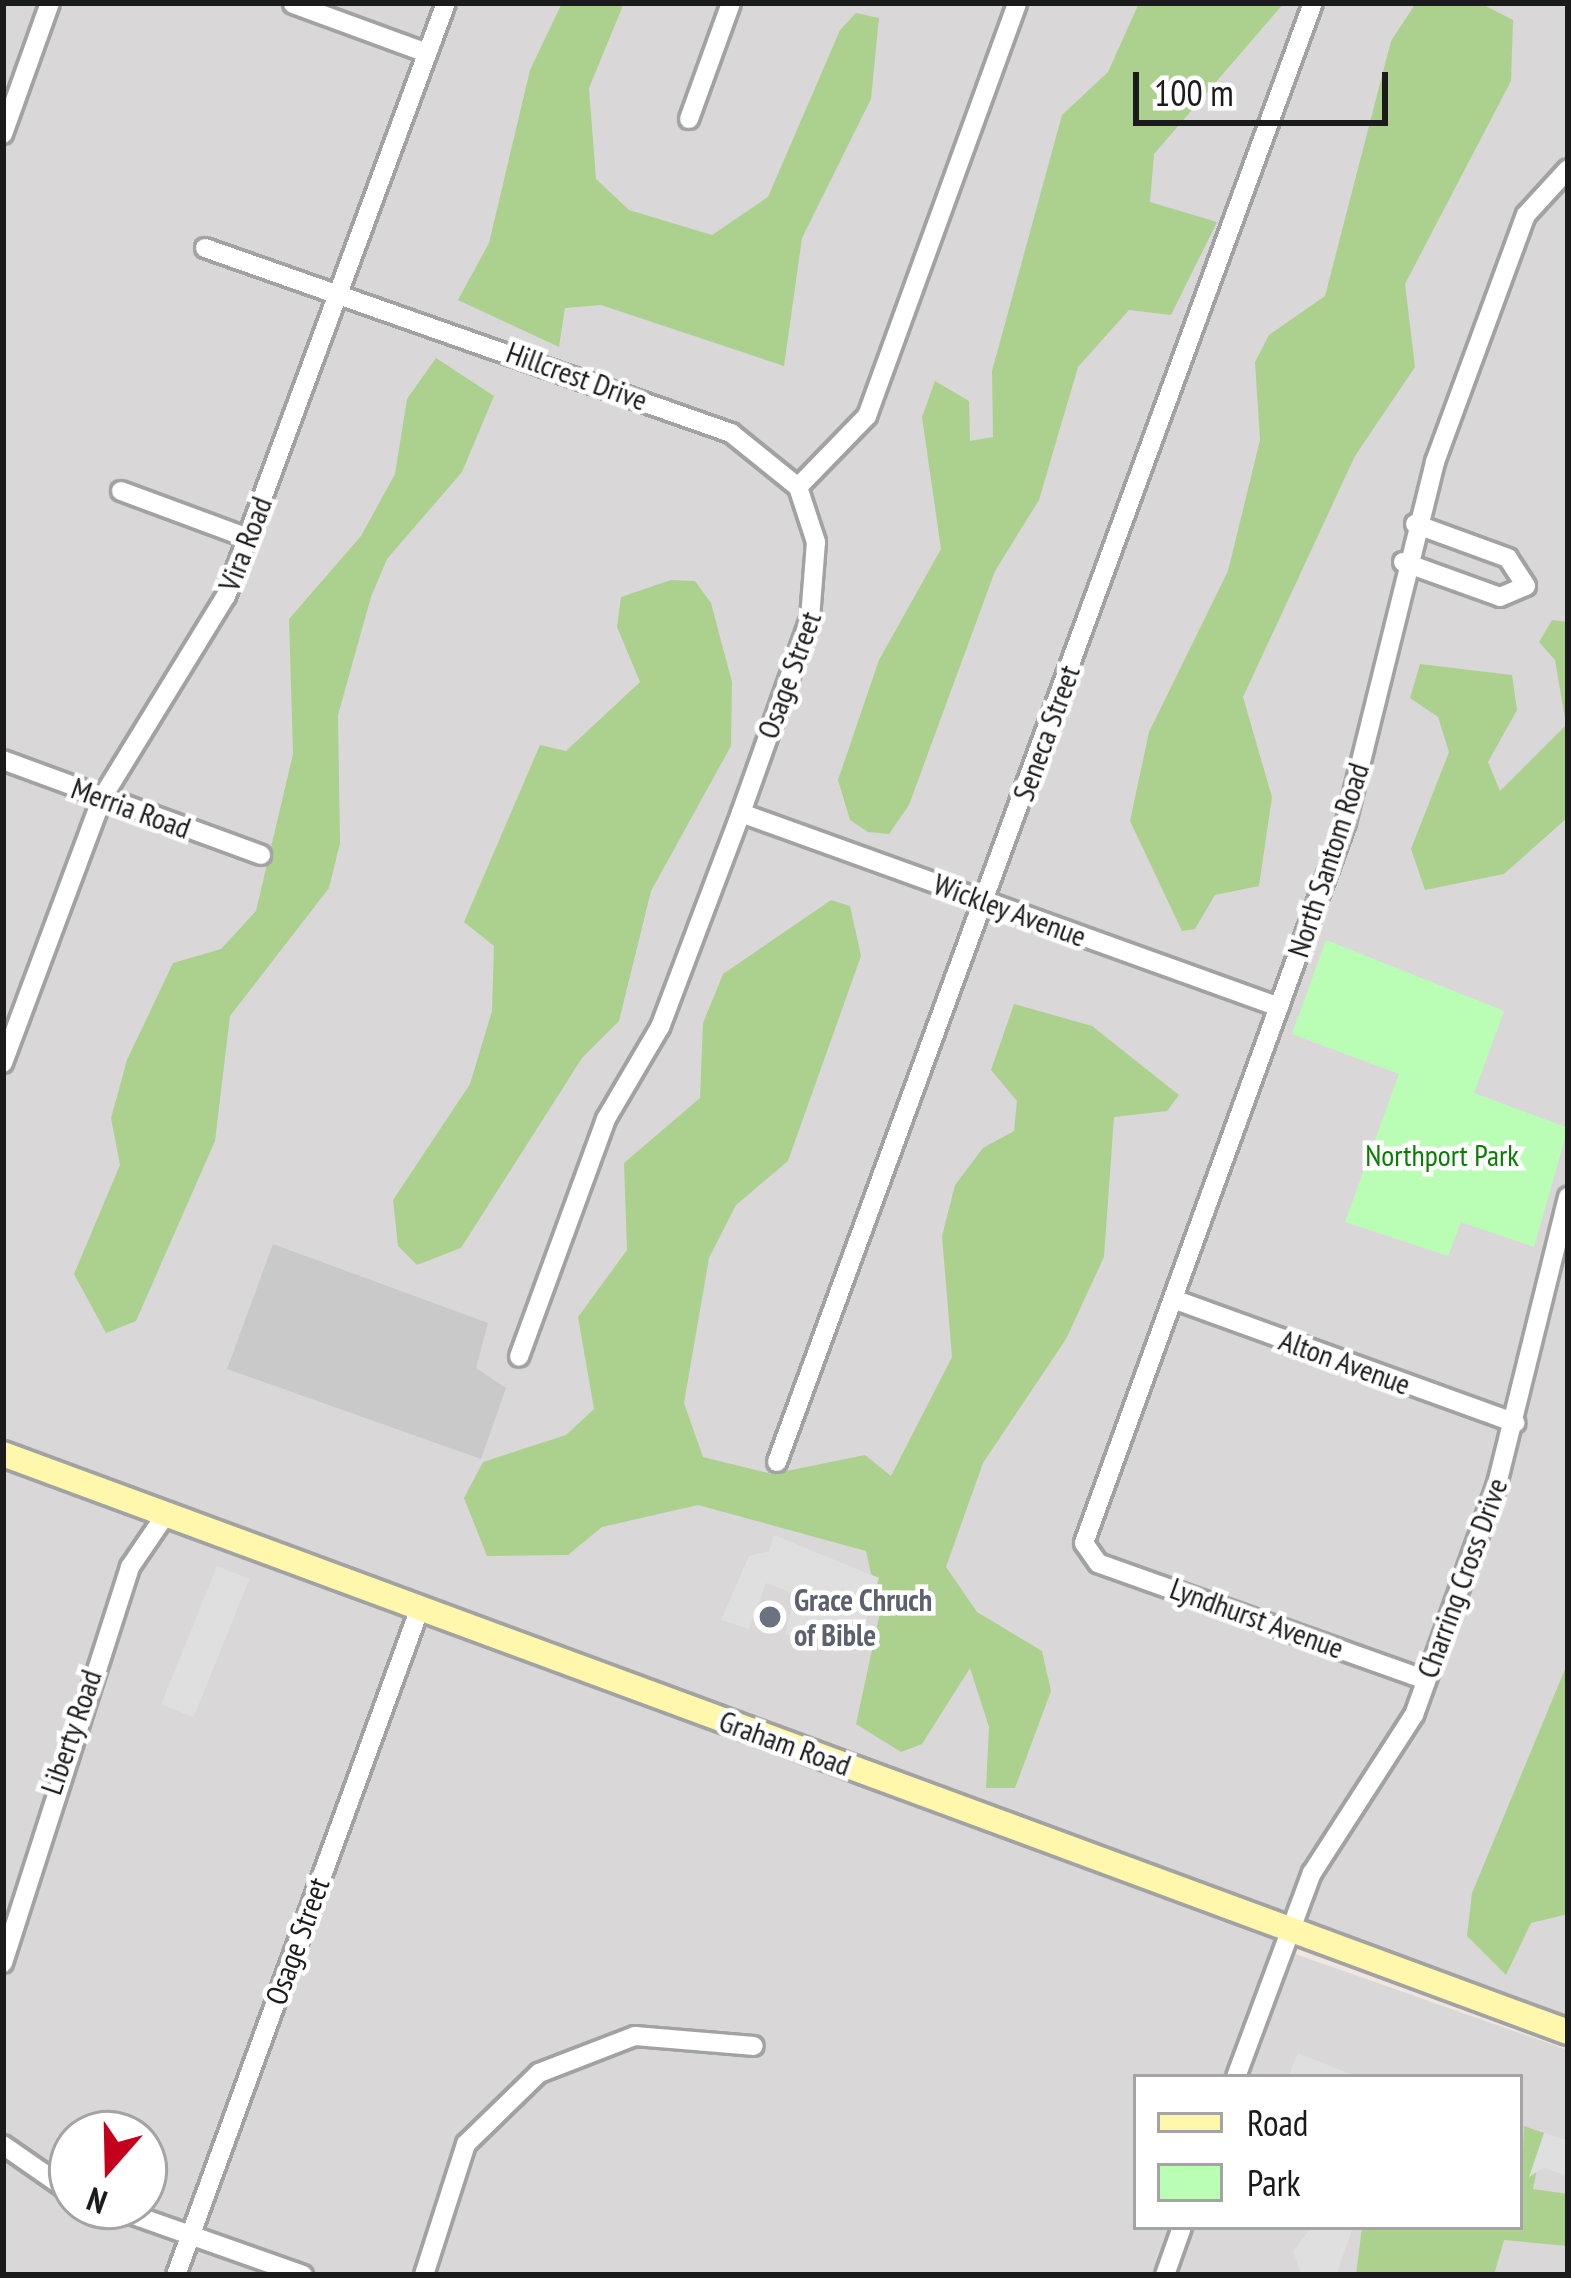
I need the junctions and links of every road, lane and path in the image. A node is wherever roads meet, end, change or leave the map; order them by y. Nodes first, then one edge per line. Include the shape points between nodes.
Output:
1 (50, 3) edge
2 (446, 3) edge
3 (731, 3) edge
4 (1017, 3) edge
5 (1313, 3) edge
6 (293, 4) edge
7 (427, 53) junction
8 (688, 119) dead end
9 (3, 134) edge
10 (1568, 170) edge
11 (205, 248) dead end
12 (339, 293) junction
13 (798, 487) junction
14 (121, 491) dead end
15 (1415, 524) junction
16 (248, 538) junction
17 (1403, 562) junction
18 (3, 760) edge
19 (102, 799) junction
20 (741, 813) junction
21 (261, 855) dead end
22 (984, 901) junction
23 (1280, 1007) junction
24 (3, 1063) edge
25 (1568, 1197) edge
26 (1559, 1258) edge
27 (1176, 1300) junction
28 (518, 1357) dead end
29 (1515, 1423) junction
30 (3, 1454) edge
31 (777, 1462) dead end
32 (166, 1514) junction
33 (1088, 1556) joint
34 (420, 1608) junction
35 (1426, 1680) junction
36 (1291, 1930) junction
37 (3, 1963) edge
38 (1568, 2032) edge
39 (754, 2046) dead end
40 (1237, 2074) edge
41 (3, 2145) edge
42 (48, 2176) edge
43 (168, 2229) edge
44 (1181, 2230) edge
45 (190, 2237) junction
46 (176, 2275) edge
47 (303, 2275) edge
48 (424, 2275) edge
49 (1165, 2275) edge

1 - 9 street
2 - 7 street, Vira Road
3 - 8 street
4 - 13 street via 867,416
5 - 22 street, Seneca Street
6 - 7 street
7 - 12 street, Vira Road
10 - 15 street, North Santom Road via 1526,215
11 - 12 street, Hillcrest Drive
12 - 13 street, Hillcrest Drive via 731,433
12 - 16 street, Vira Road
13 - 20 street, Osage Street via 819,552 817,594
14 - 16 street
15 - 17 street, North Santom Road
15 - 17 street via 1508,558 1526,586 1500,597
16 - 19 street, Vira Road via 214,619
17 - 23 street, North Santom Road via 1346,822
18 - 19 street, Merria Road
19 - 21 street, Merria Road
19 - 24 street, Vira Road
20 - 22 street, Wickley Avenue
20 - 28 street, Osage Street via 660,1027 606,1119
22 - 23 street, Wickley Avenue
22 - 31 street, Seneca Street
23 - 27 street, North Santom Road
25 - 26 street, Charring Cross Drive
26 - 29 street, Charring Cross Drive
27 - 29 street, Alton Avenue
27 - 33 street, North Santom Road
29 - 35 street, Charring Cross Drive
30 - 32 main road, Graham Road
32 - 34 main road, Graham Road
32 - 37 street, Liberty Road via 130,1567
33 - 35 street, Lyndhurst Avenue
34 - 36 main road, Graham Road
34 - 45 street, Osage Street
35 - 36 street, Charring Cross Drive via 1392,1763 1325,1850
36 - 38 main road, Graham Road
36 - 40 street, Charring Cross Drive
39 - 48 street via 635,2036 539,2073 466,2144
41 - 42 street
43 - 45 street
44 - 49 street
45 - 46 street, Osage Street
45 - 47 street

